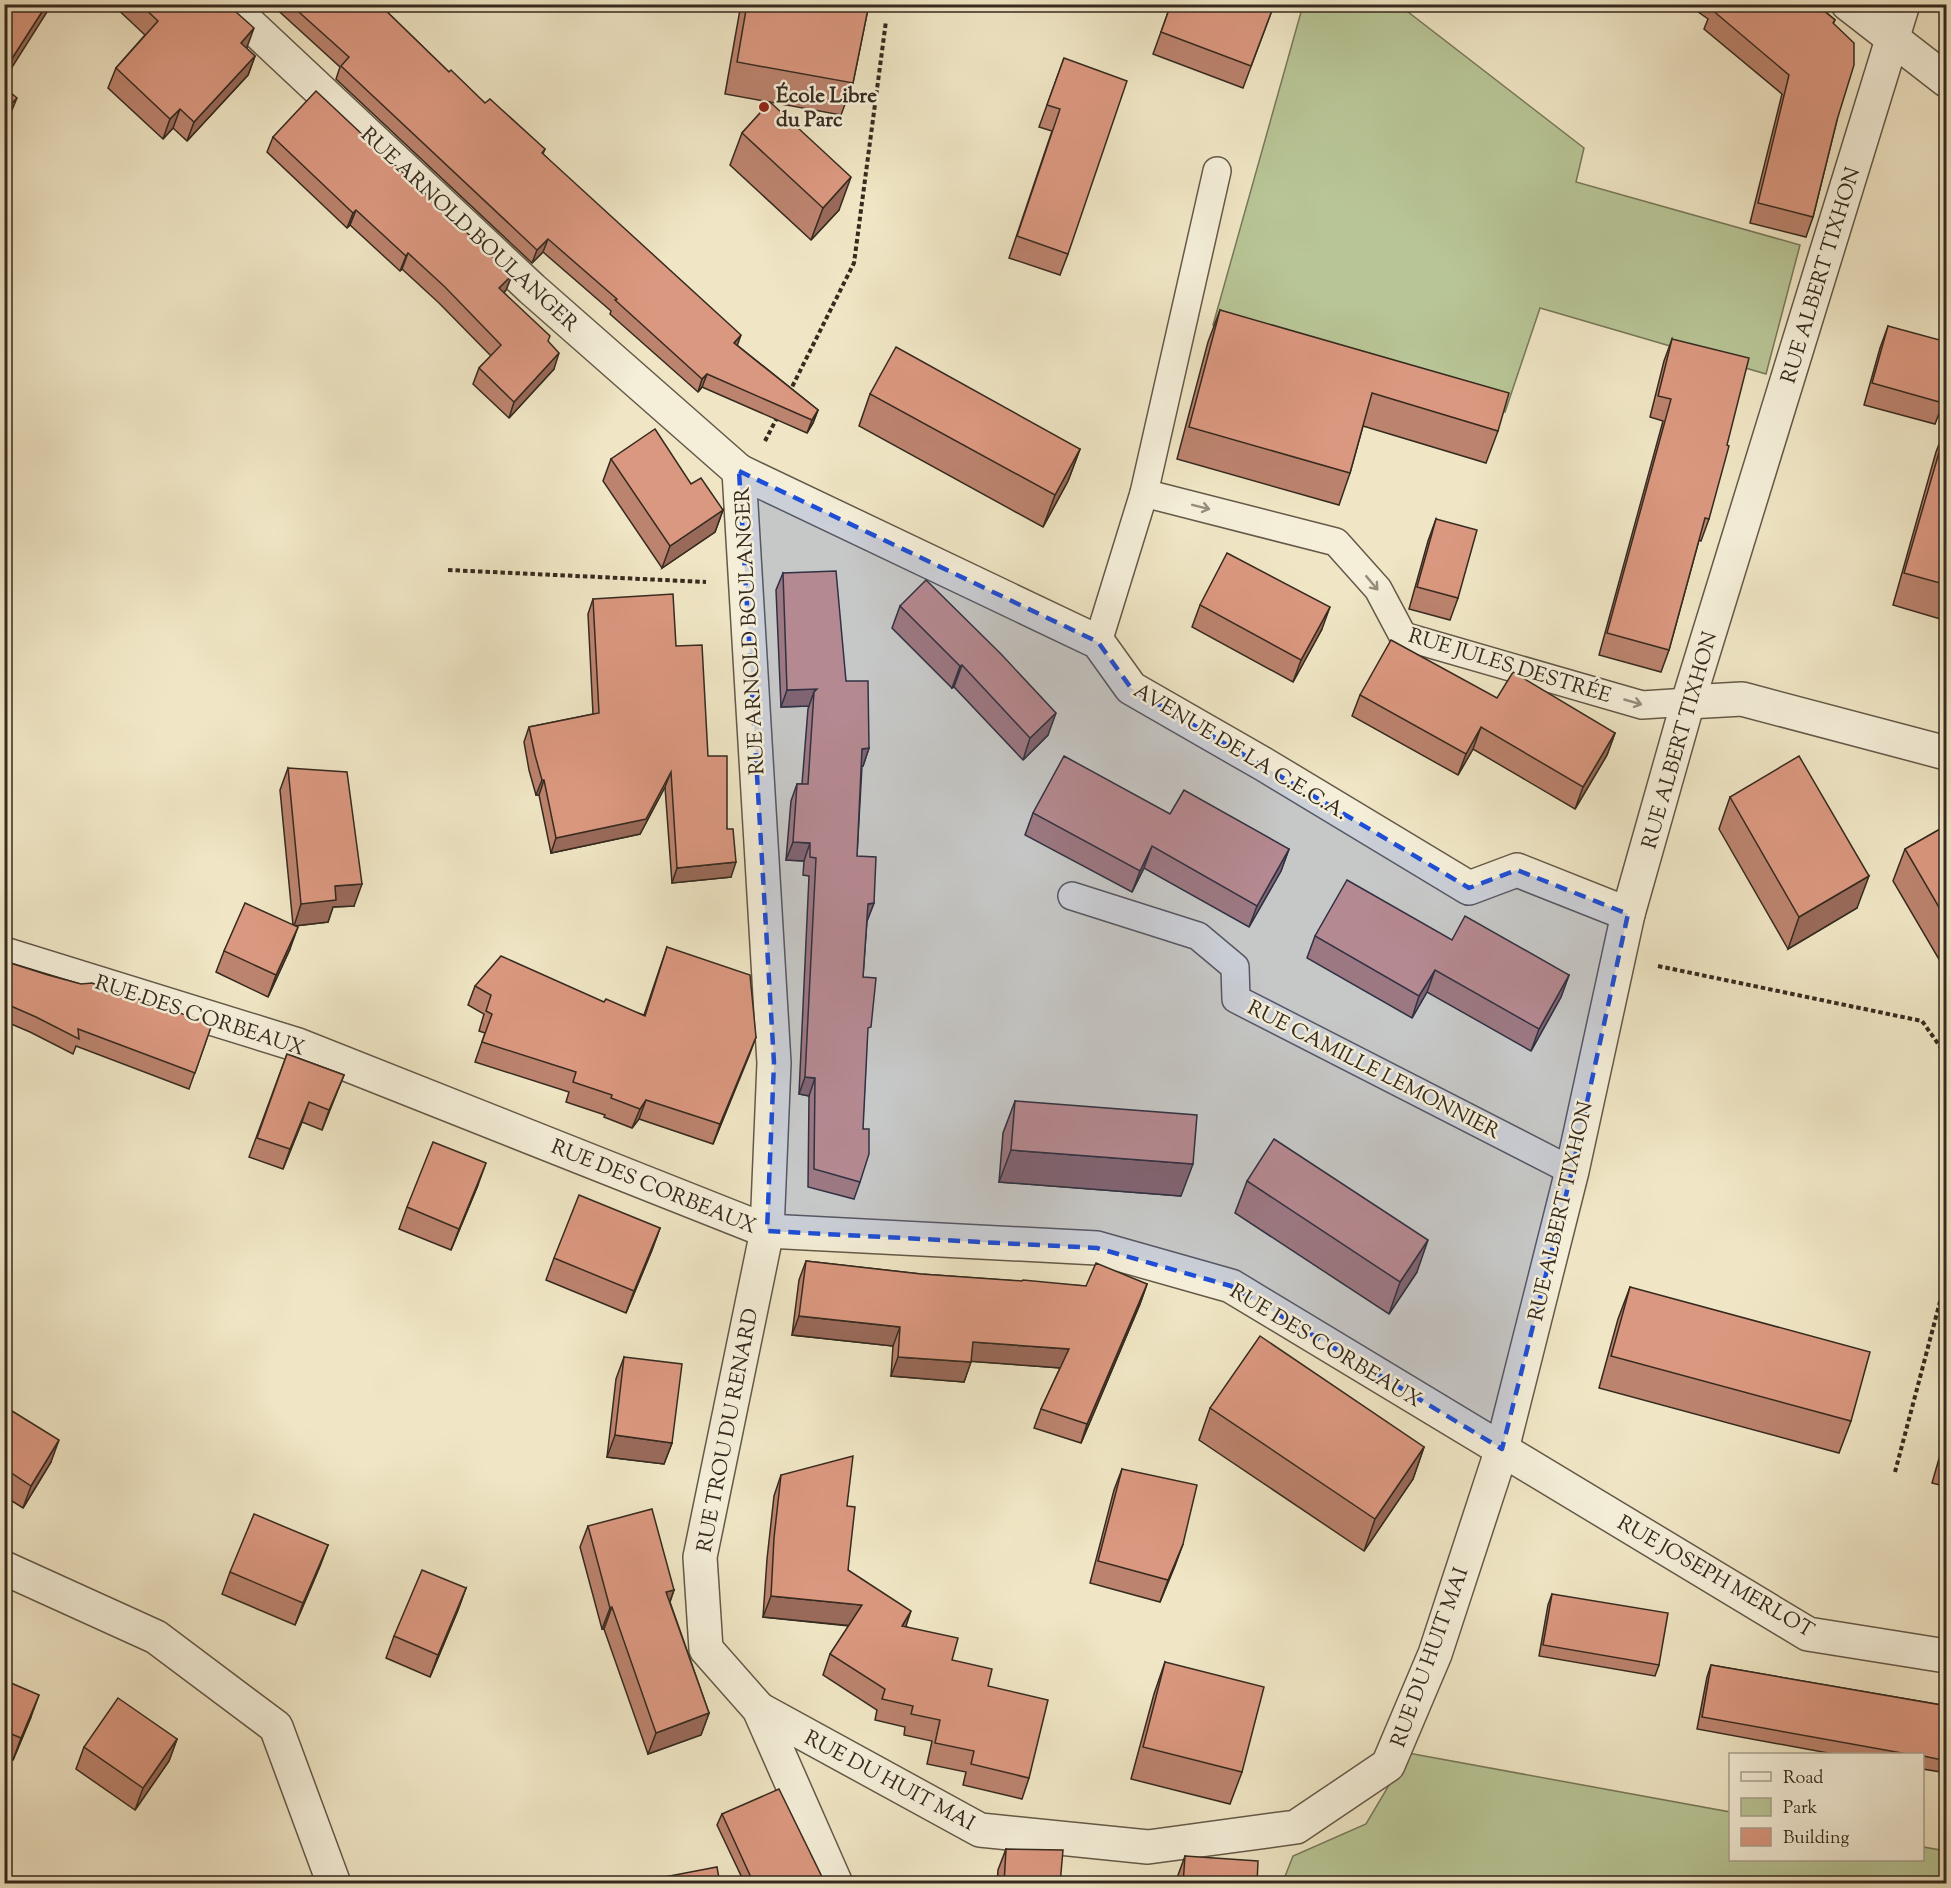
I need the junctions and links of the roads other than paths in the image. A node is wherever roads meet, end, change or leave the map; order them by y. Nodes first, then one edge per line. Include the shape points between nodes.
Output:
1 (228, 4) edge
2 (1848, 4) edge
3 (1903, 4) edge
4 (1892, 40) junction
5 (1947, 80) edge
6 (1217, 171) dead end
7 (744, 473) junction
8 (1144, 493) junction
9 (1098, 642) junction
10 (1688, 702) junction
11 (1947, 753) edge
12 (1072, 896) dead end
13 (1628, 914) junction
14 (4, 954) edge
15 (1572, 1171) junction
16 (767, 1231) junction
17 (1502, 1449) junction
18 (4, 1568) edge
19 (1947, 1656) edge
20 (759, 1709) junction
21 (334, 1884) edge
22 (836, 1884) edge

1 - 7 street, RUE ARNOLD BOULANGER via 532,288
2 - 4 street
3 - 4 street, RUE ALBERT TIXHON
4 - 5 street
4 - 10 street, RUE ALBERT TIXHON
6 - 8 lane
7 - 9 street, AVENUE DE LA C.E.C.A.
7 - 16 street, RUE ARNOLD BOULANGER via 746,584 774,1063
8 - 9 lane
8 -> 10 lane, RUE JULES DESTRÉE via 1336,542 1378,589 1403,636 1642,705
9 - 13 street, AVENUE DE LA C.E.C.A. via 1131,688 1469,888 1517,870
10 - 11 street via 1742,699
10 - 13 street, RUE ALBERT TIXHON
12 - 15 lane, RUE CAMILLE LEMONNIER via 1198,936 1235,967 1236,999
13 - 15 street, RUE ALBERT TIXHON
14 - 16 street, RUE DES CORBEAUX via 298,1045
15 - 17 street, RUE ALBERT TIXHON
16 - 17 street, RUE DES CORBEAUX via 1097,1248 1231,1286
16 - 20 street, RUE TROU DU RENARD via 700,1557 706,1649
17 - 19 street, RUE JOSEPH MERLOT via 1808,1634
17 - 20 street, RUE DU HUIT MAI via 1435,1654 1388,1765 1296,1827 1148,1847 980,1830
18 - 21 street via 156,1637 276,1727
20 - 22 street, RUE TROU DU RENARD

